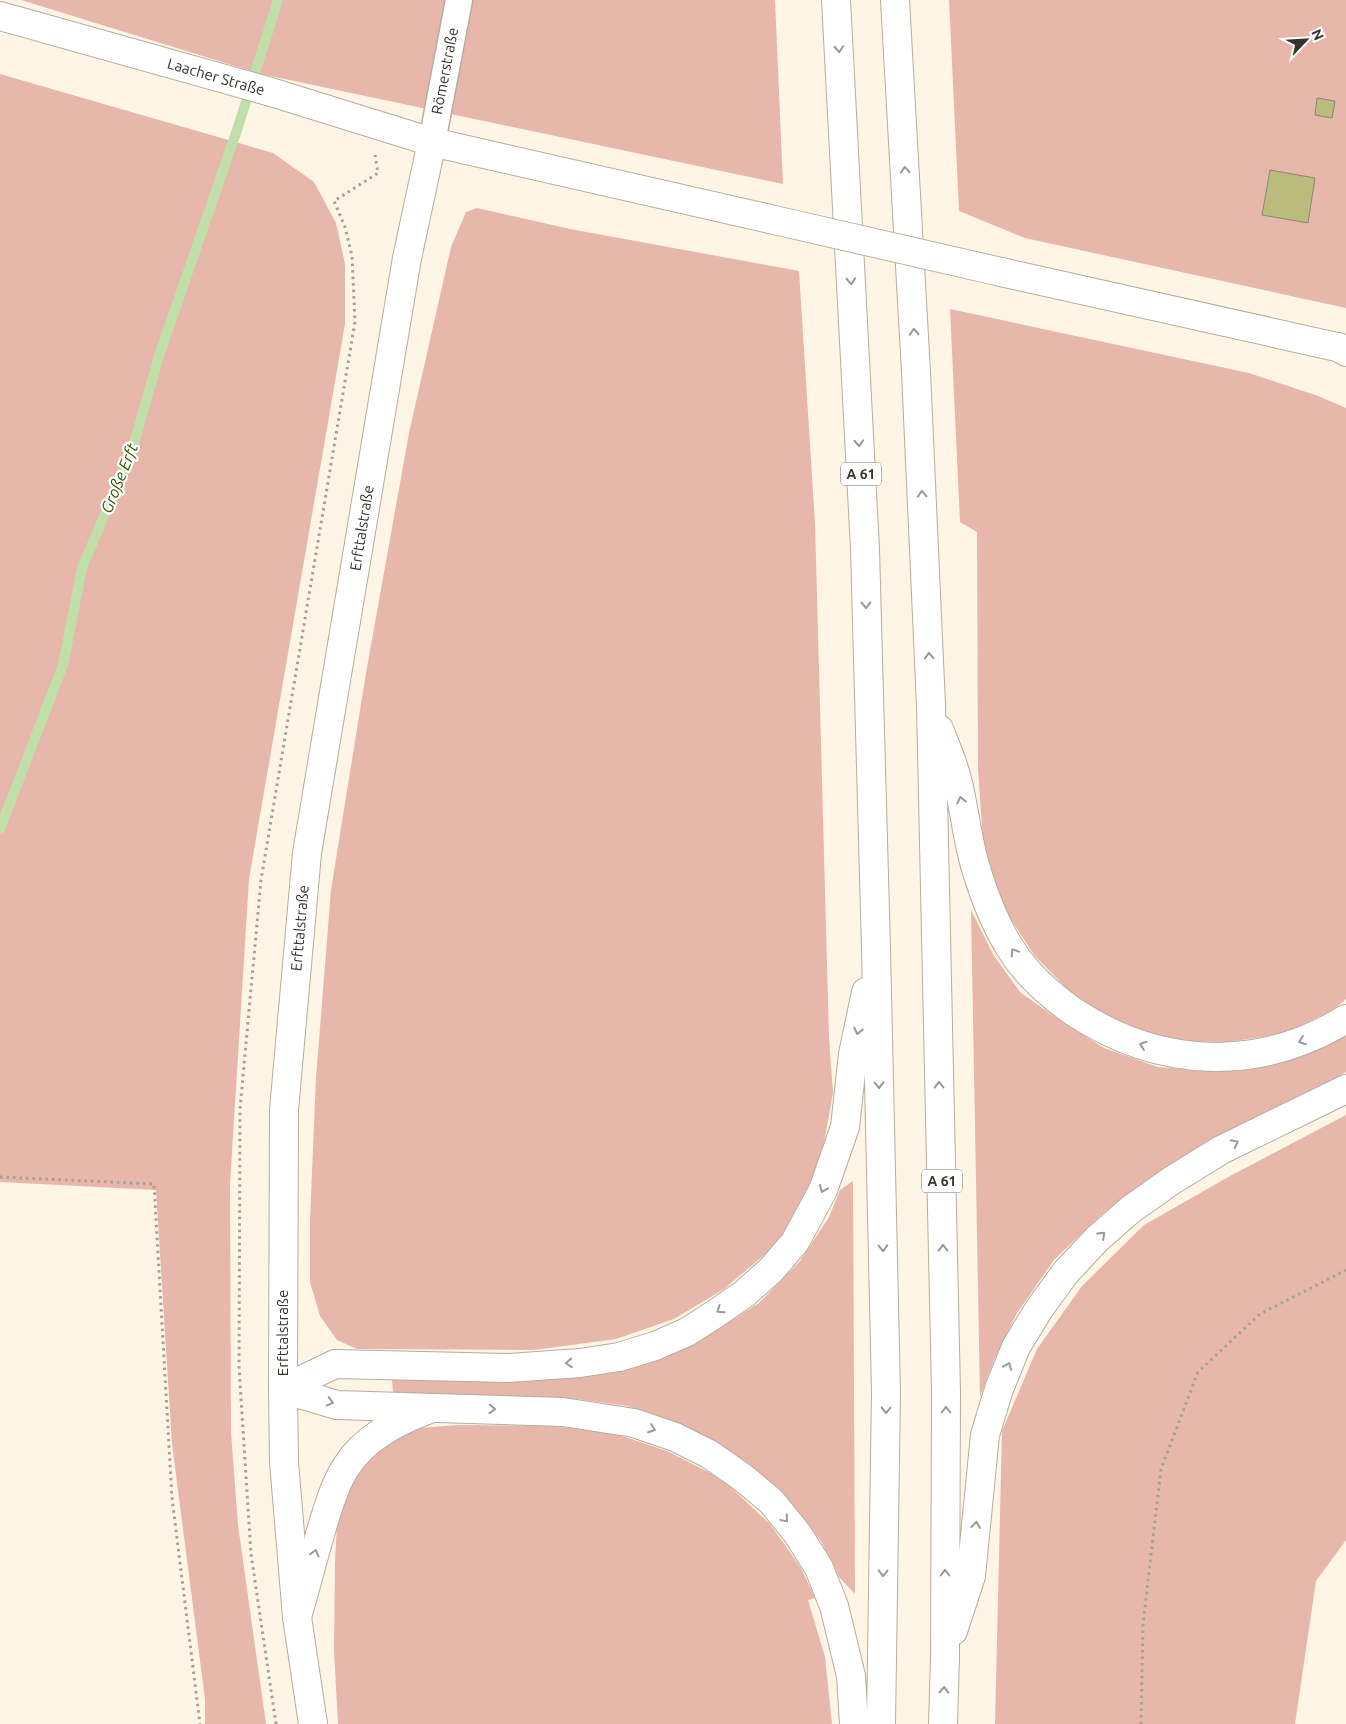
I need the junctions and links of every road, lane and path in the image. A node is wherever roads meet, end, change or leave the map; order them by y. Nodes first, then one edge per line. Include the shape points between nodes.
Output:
1 (459, 0) edge
2 (836, 0) edge
3 (896, 0) edge
4 (0, 16) edge
5 (432, 142) junction
6 (1343, 349) edge
7 (931, 705) junction
8 (876, 949) junction
9 (1346, 1020) edge
10 (1346, 1089) edge
11 (0, 1177) edge
12 (1346, 1270) edge
13 (283, 1389) junction
14 (434, 1408) junction
15 (297, 1617) junction
16 (945, 1657) junction
17 (200, 1724) edge
18 (313, 1724) edge
19 (854, 1724) edge
20 (881, 1724) edge
21 (943, 1724) edge
22 (1141, 1724) edge

1 - 5 street, Römerstraße
2 -> 8 main road, A 61 via 865,549
7 -> 3 main road, A 61
4 - 5 main road, Laacher Straße via 271,92
5 - 6 main road, Laacher Straße, bridge
5 - 13 main road, Erfttalstraße via 407,258 307,853 284,1110
9 -> 7 main road via 1326,1032 1271,1051 1236,1057 1197,1057 1158,1050 1118,1037 1066,1006 1028,972 1012,951 993,914 976,871 957,778
16 -> 7 main road, A 61 via 946,1382
8 -> 13 main road via 852,1054 845,1127 823,1190 795,1242 744,1294 687,1332 619,1357 508,1368 335,1364
8 -> 20 main road, A 61 via 886,1392
16 -> 10 main road via 971,1576 985,1435 999,1389 1016,1347 1066,1272 1097,1239 1164,1185 1221,1150
11 - 17 path via 154,1184 172,1498
12 - 22 path via 1260,1314 1198,1372 1161,1468 1143,1624
13 -> 14 main road via 336,1404
13 - 15 main road, Erfttalstraße via 284,1462
15 -> 14 main road via 330,1502 346,1467 380,1433 403,1419
14 -> 19 main road via 563,1412 634,1423 675,1437 742,1476 771,1501 819,1568 834,1606 851,1676
15 - 18 main road, Erfttalstraße
21 -> 16 main road, A 61

